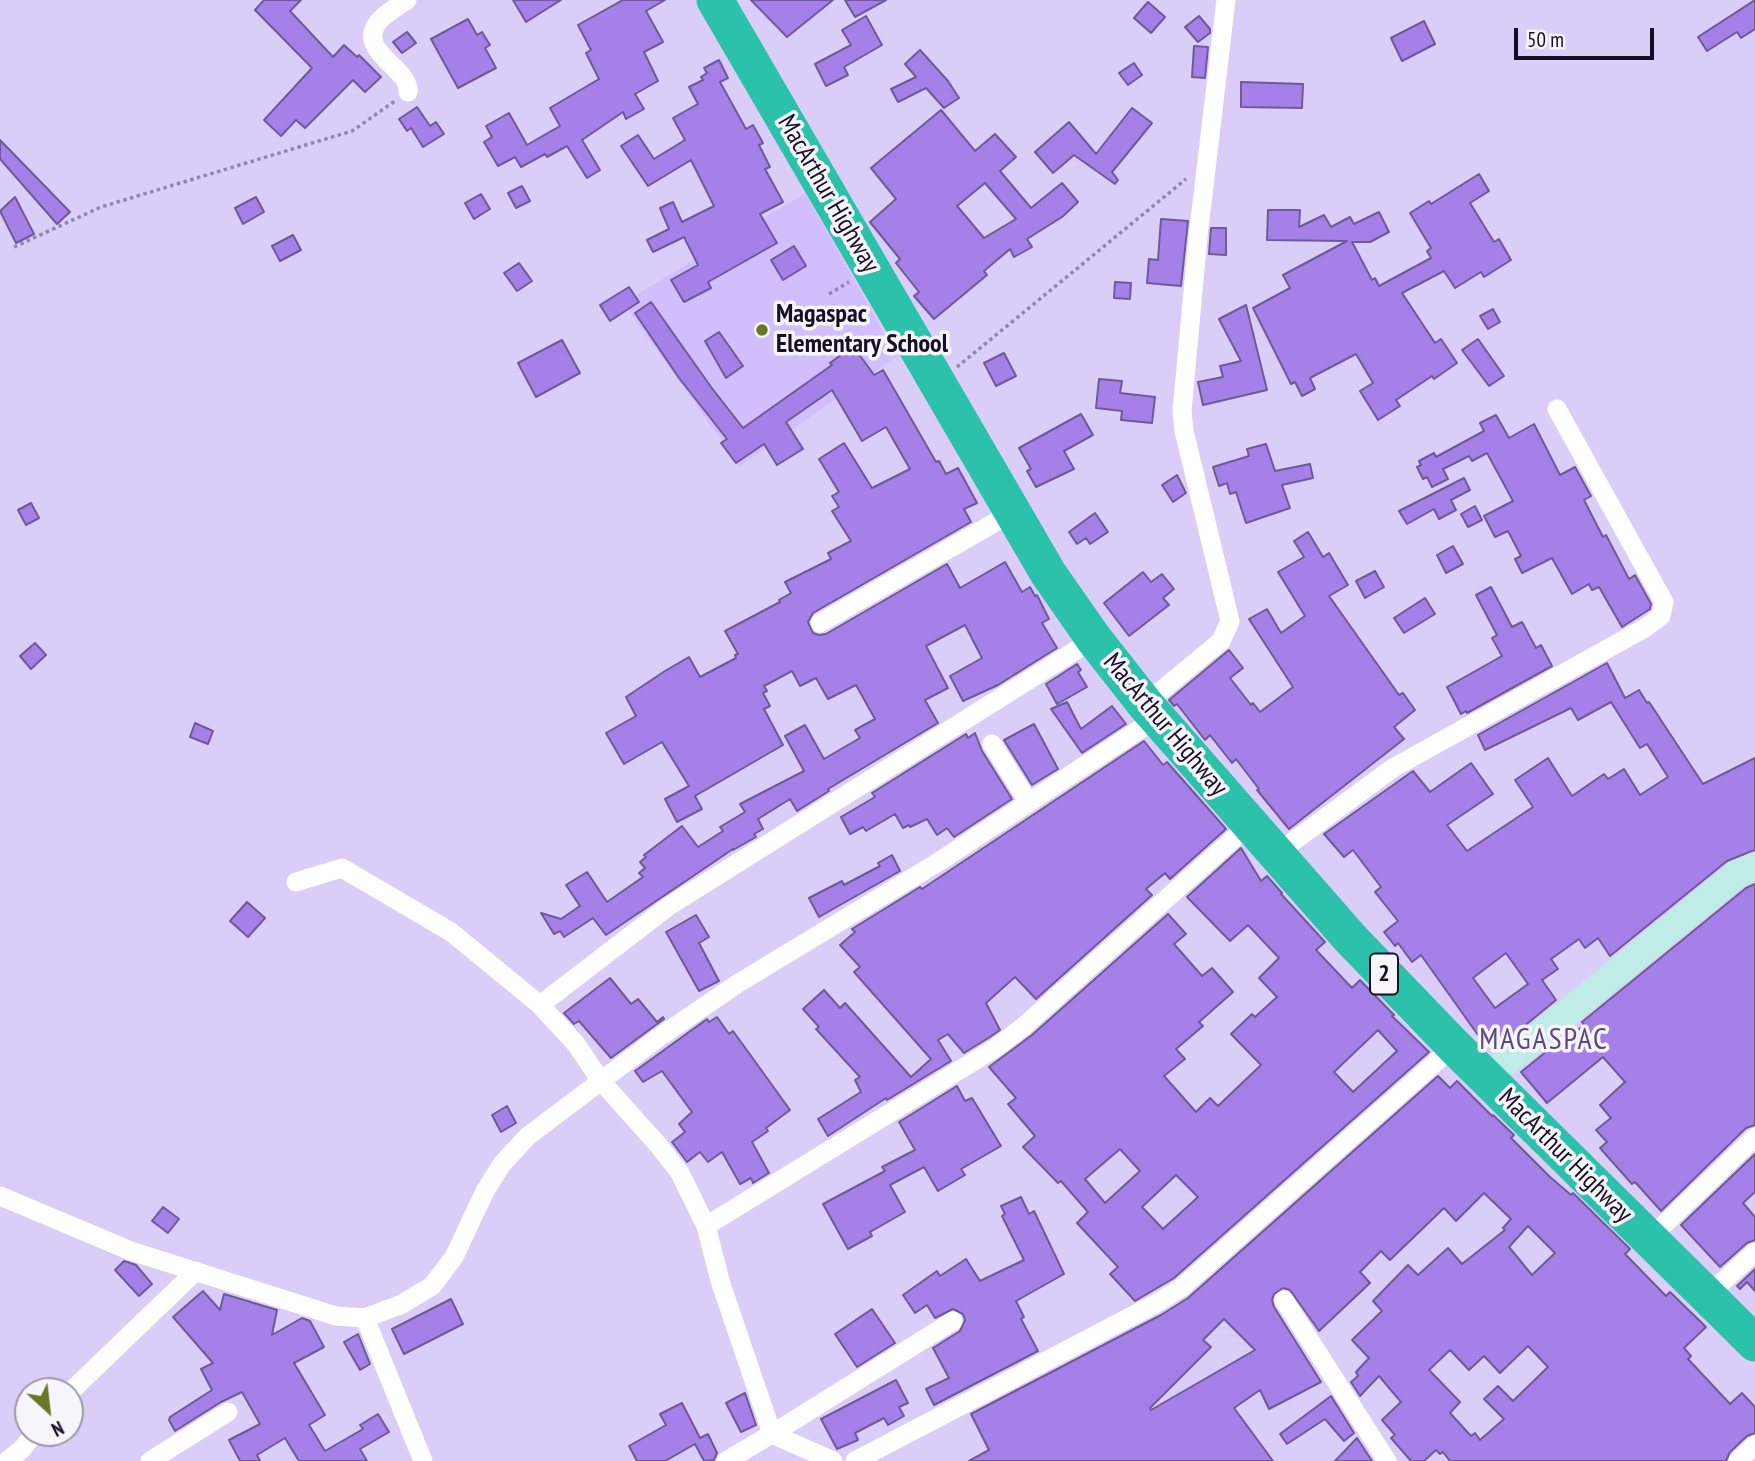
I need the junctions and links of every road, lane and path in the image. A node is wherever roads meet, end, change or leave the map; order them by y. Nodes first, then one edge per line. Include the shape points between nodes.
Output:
1 (407, 0) edge
2 (715, 0) edge
3 (1226, 0) edge
4 (408, 92) joint
5 (1207, 162) junction
6 (14, 247) dead end
7 (938, 382) junction
8 (1557, 409) dead end
9 (1013, 512) junction
10 (820, 623) dead end
11 (1094, 639) junction
12 (1151, 711) junction
13 (992, 744) dead end
14 (1029, 803) junction
15 (1250, 824) junction
16 (1276, 854) junction
17 (1755, 866) edge
18 (296, 882) dead end
19 (540, 1005) junction
20 (1454, 1046) junction
21 (1487, 1079) junction
22 (601, 1081) junction
23 (1755, 1138) edge
24 (0, 1196) edge
25 (706, 1226) junction
26 (1649, 1239) junction
27 (1755, 1251) edge
28 (196, 1271) junction
29 (1707, 1296) junction
30 (1284, 1300) dead end
31 (365, 1318) junction
32 (953, 1321) dead end
33 (1755, 1343) edge
34 (84, 1379) edge
35 (228, 1412) dead end
36 (772, 1434) junction
37 (1755, 1445) edge
38 (24, 1447) edge
39 (7, 1461) edge
40 (150, 1461) edge
41 (424, 1461) edge
42 (726, 1461) edge
43 (833, 1461) edge
44 (855, 1461) edge
45 (1387, 1461) edge
46 (1738, 1461) edge

1 - 4 street via 379,21 373,34 375,47 407,83
2 - 7 highway, MacArthur Highway / 2
3 - 5 street
4 - 6 path via 352,131 101,207
5 - 7 path
5 - 12 street via 1182,411 1230,621 1221,641
7 - 9 highway, MacArthur Highway / 2
8 - 16 street via 1664,602 1661,615 1393,768
9 - 10 street
9 - 11 highway, MacArthur Highway / 2
11 - 12 highway, MacArthur Highway / 2
11 - 19 street via 670,906
12 - 14 street
12 - 15 highway, MacArthur Highway / 2
13 - 14 street
14 - 22 street via 737,984
15 - 16 highway, MacArthur Highway / 2
15 - 25 street via 997,1047
16 - 20 highway, MacArthur Highway / 2
17 - 21 street via 1737,874
18 - 19 street via 342,868 451,932
19 - 22 street via 576,1044
20 - 21 highway, MacArthur Highway / 2
20 - 44 street via 1181,1288
21 - 26 highway, MacArthur Highway / 2
22 - 25 street via 680,1173
22 - 31 street via 528,1136 502,1164 454,1257 432,1286
23 - 26 street
24 - 28 street via 131,1251
25 - 36 street
26 - 29 highway, MacArthur Highway / 2
27 - 29 street
28 - 31 street via 336,1316
28 - 34 street
29 - 33 highway, MacArthur Highway / 2
30 - 45 street
31 - 41 street
32 - 36 street
35 - 40 street
36 - 42 street
36 - 43 street
37 - 46 street
38 - 39 street

